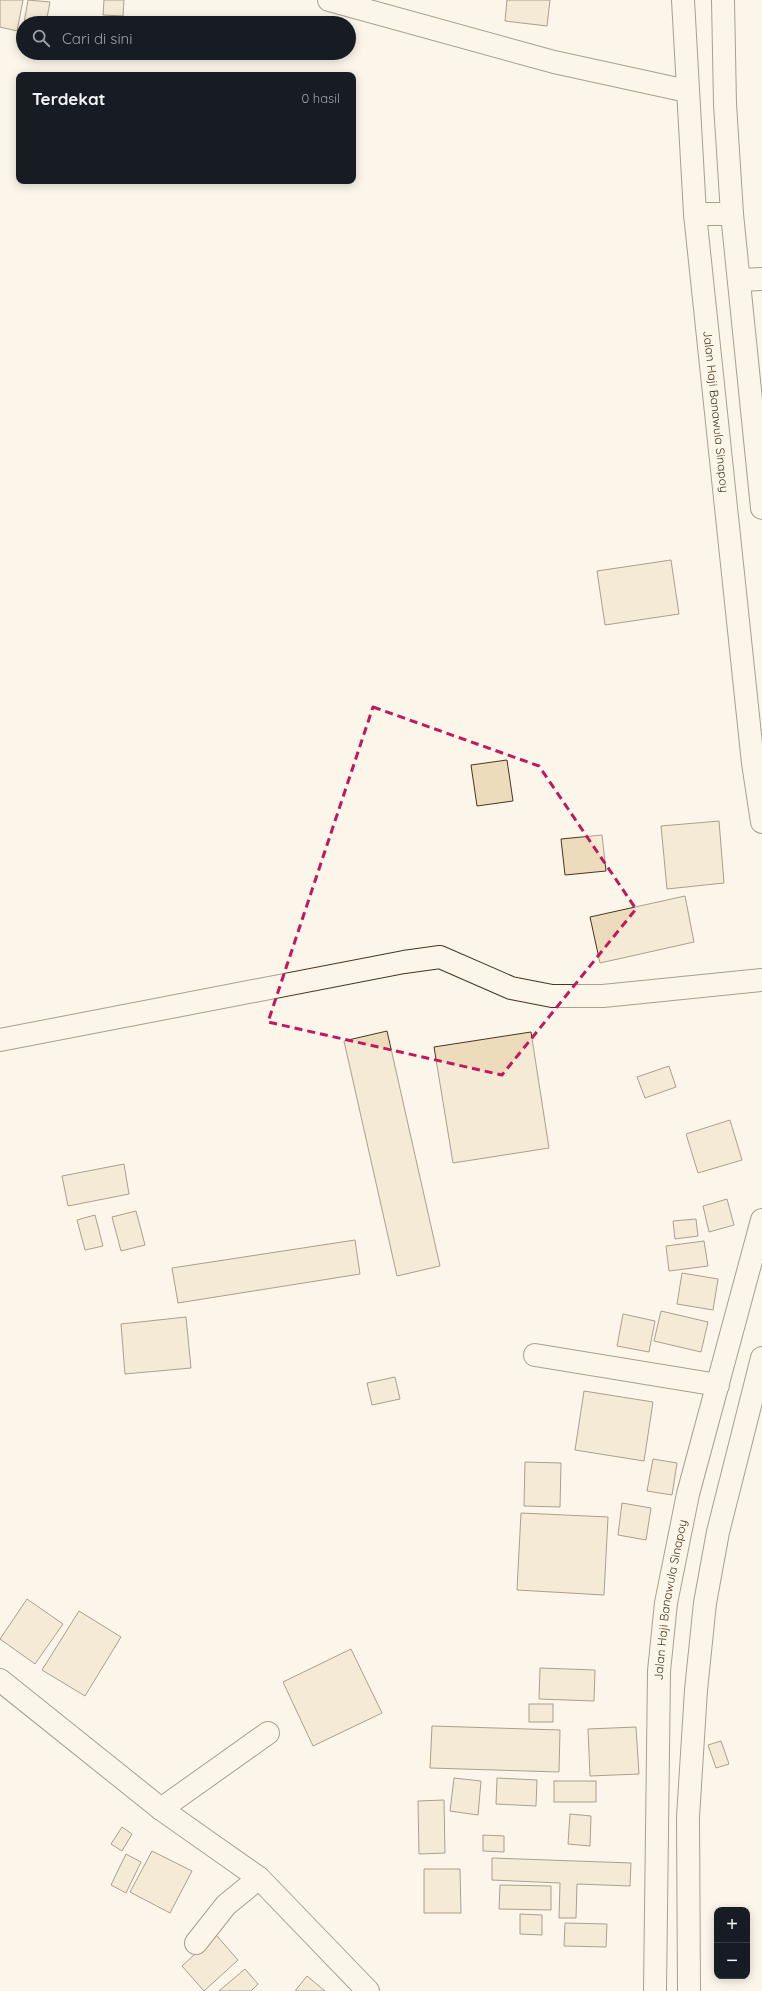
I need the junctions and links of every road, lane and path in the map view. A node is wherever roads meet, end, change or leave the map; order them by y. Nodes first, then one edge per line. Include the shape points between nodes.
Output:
1 (329, 0) edge
2 (683, 0) edge
3 (723, 0) edge
4 (687, 91) junction
5 (694, 214) junction
6 (732, 214) junction
7 (762, 279) edge
8 (740, 280) junction
9 (762, 508) edge
10 (762, 822) edge
11 (762, 980) edge
12 (0, 1040) edge
13 (762, 1220) edge
14 (535, 1355) dead end
15 (762, 1358) edge
16 (718, 1385) junction
17 (0, 1680) edge
18 (268, 1733) dead end
19 (161, 1809) junction
20 (259, 1878) junction
21 (196, 1943) dead end
22 (368, 1991) edge
23 (655, 1991) edge
24 (689, 1991) edge

1 - 4 main road via 554,62
2 - 4 main road, Jalan Haji Banawula Sinapoy
3 - 6 main road via 725,104
4 - 5 main road, Jalan Haji Banawula Sinapoy
5 - 6 main road
5 - 10 main road, Jalan Haji Banawula Sinapoy via 752,755
6 - 8 main road
7 - 8 main road
8 - 9 main road
11 - 12 main road via 603,996 552,996 511,988 440,957
13 - 16 main road, Jalan Haji Banawula Sinapoy
14 - 16 main road
15 - 24 main road via 718,1532 705,1603 696,1690 688,1818
16 - 23 main road, Jalan Haji Banawula Sinapoy via 688,1494 666,1603 659,1671
17 - 19 main road
18 - 19 main road
19 - 20 main road
20 - 21 main road via 226,1905
20 - 22 main road

